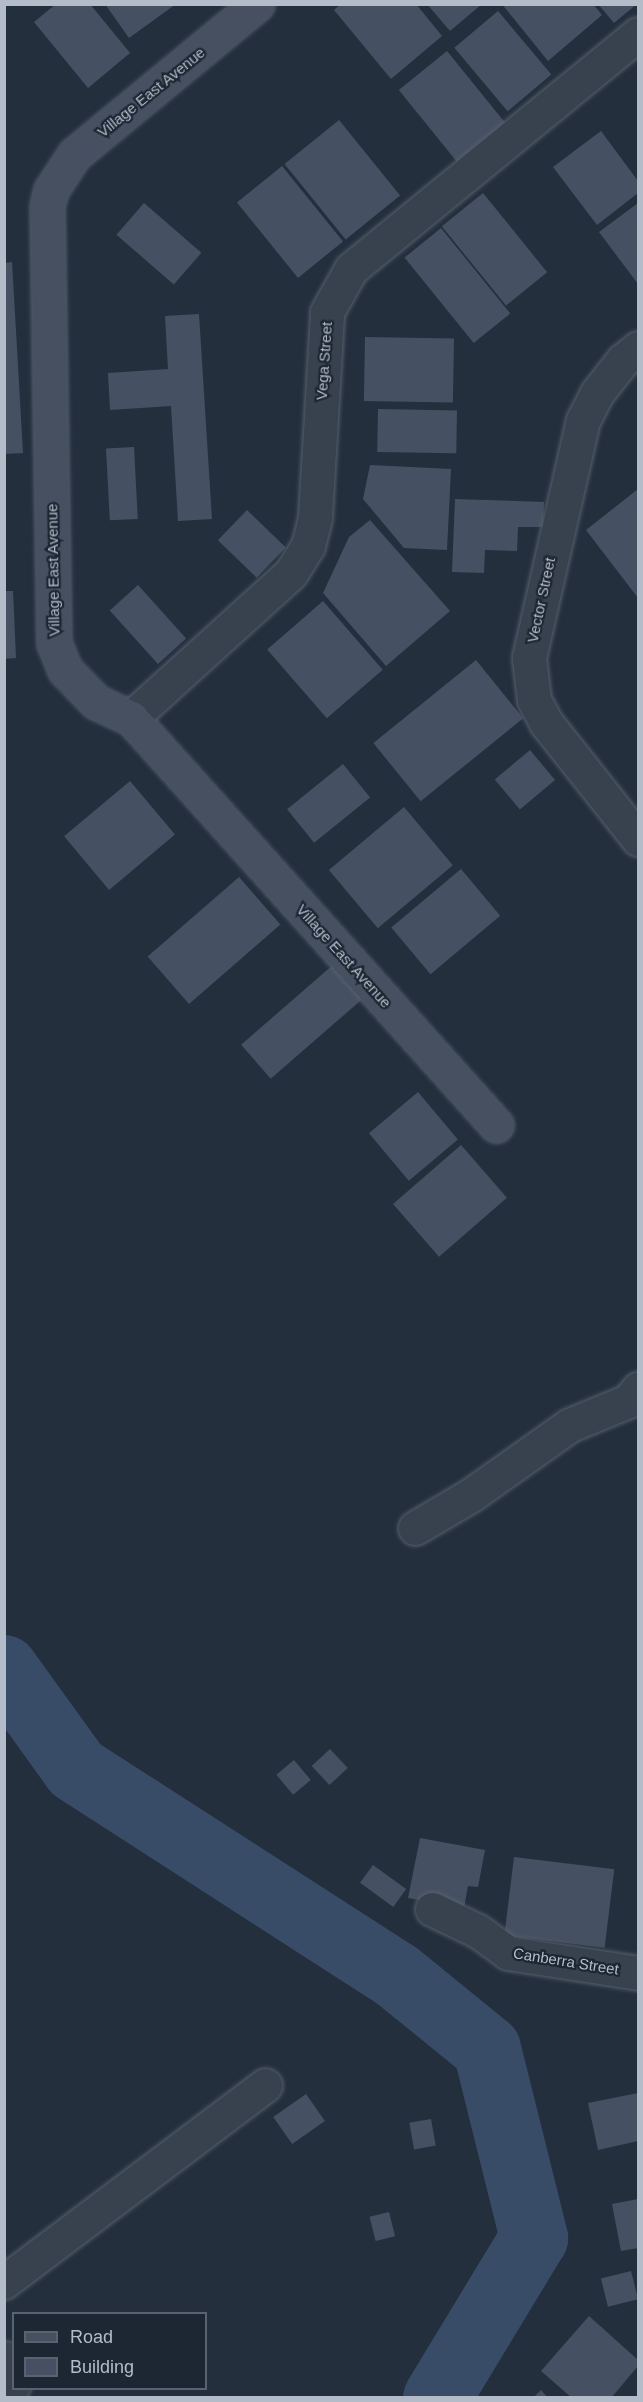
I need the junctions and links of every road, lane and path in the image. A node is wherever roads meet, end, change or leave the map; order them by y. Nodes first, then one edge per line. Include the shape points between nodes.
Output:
1 (257, 4) edge
2 (639, 34) edge
3 (633, 363) edge
4 (131, 718) junction
5 (639, 839) edge
6 (496, 1125) dead end
7 (639, 1389) edge
8 (415, 1528) dead end
9 (432, 1909) dead end
10 (639, 1973) edge
11 (265, 2085) dead end
12 (4, 2282) edge
13 (4, 2358) edge
14 (12, 2379) edge

1 - 4 street, Village East Avenue via 74,155 61,171 47,206 54,643 65,670 96,702
2 - 4 street, Vega Street via 351,269 327,312 315,518 308,546 291,573
3 - 5 street, Vector Street via 597,393 573,452 529,658 529,679 534,700 547,724
4 - 6 street, Village East Avenue
7 - 8 street via 628,1401 570,1425 471,1495
9 - 10 street, Canberra Street via 478,1930 508,1953
11 - 12 street
13 - 14 street

